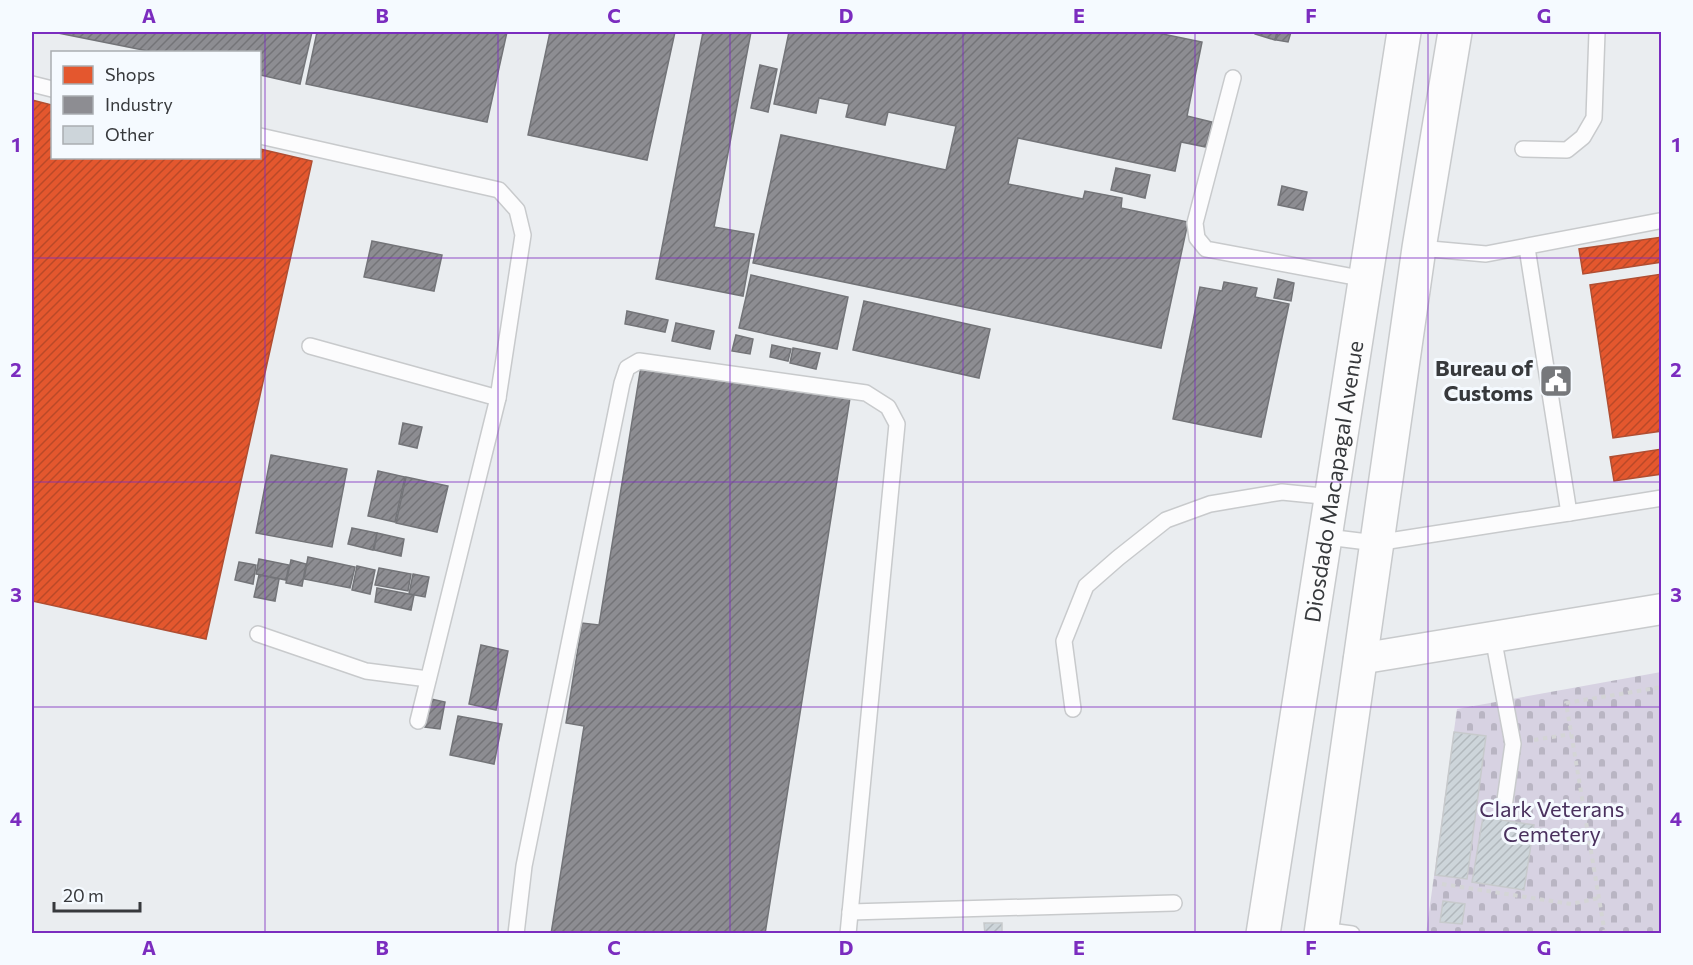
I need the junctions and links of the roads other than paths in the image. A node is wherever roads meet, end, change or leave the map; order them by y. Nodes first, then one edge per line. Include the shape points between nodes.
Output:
1 (1404, 32) edge
2 (1455, 32) edge
3 (1597, 32) edge
4 (1233, 78) dead end
5 (32, 84) edge
6 (51, 89) edge
7 (261, 136) edge
8 (1522, 149) dead end
9 (1659, 221) dead end
10 (1527, 248) junction
11 (1419, 249) junction
12 (1365, 279) junction
13 (310, 346) dead end
14 (498, 398) junction
15 (1332, 497) junction
16 (1662, 498) edge
17 (1569, 513) junction
18 (1327, 537) junction
19 (1376, 543) junction
20 (1662, 609) edge
21 (258, 634) dead end
22 (1493, 637) junction
23 (1359, 659) junction
24 (429, 679) junction
25 (1073, 709) dead end
26 (418, 721) dead end
27 (1504, 807) dead end
28 (1174, 903) dead end
29 (850, 912) junction
30 (1332, 932) edge
31 (516, 933) edge
32 (848, 933) edge
33 (1263, 933) edge

1 - 12 main road, Diosdado Macapagal Avenue
2 - 11 main road
3 - 8 lane via 1594,118 1582,137 1567,150
4 - 12 lane via 1195,223 1197,238 1206,249
5 - 6 lane
7 - 14 lane via 499,190 517,210 523,235
9 - 10 lane
10 - 11 lane via 1486,254
10 - 17 lane
11 - 19 main road
12 - 15 main road, Diosdado Macapagal Avenue
13 - 14 lane
14 - 24 lane
15 - 18 main road, Diosdado Macapagal Avenue
15 - 25 lane via 1282,492 1210,504 1166,520 1118,558 1086,586 1064,641
16 - 17 lane
17 - 19 lane
18 - 19 lane
18 - 33 main road, Diosdado Macapagal Avenue
19 - 23 main road
20 - 22 street
21 - 24 lane via 366,671
22 - 23 street
22 - 27 lane via 1513,744
23 - 30 main road
24 - 26 lane
28 - 29 lane
29 - 31 lane via 897,424 888,407 866,393 639,361 627,368 622,383 524,866
29 - 32 lane

